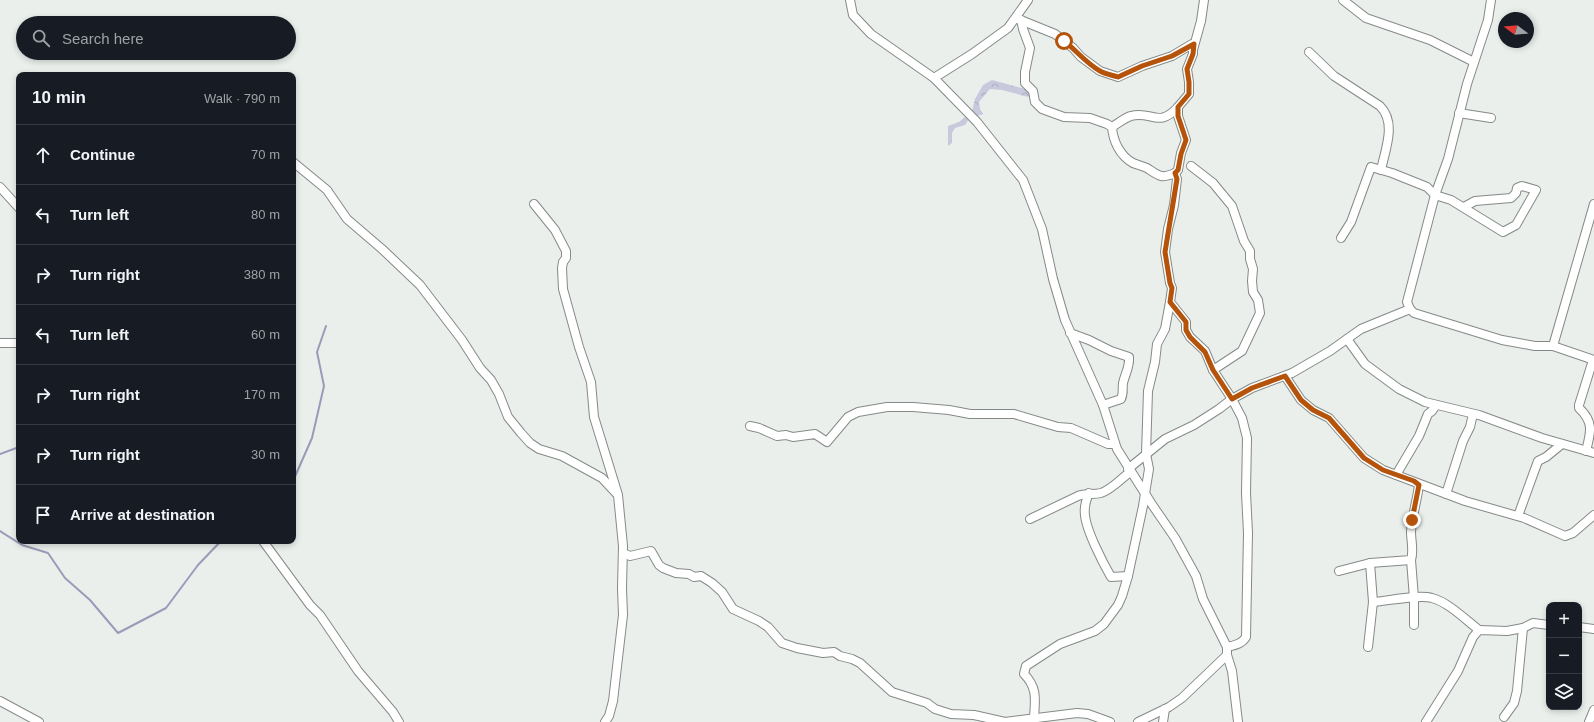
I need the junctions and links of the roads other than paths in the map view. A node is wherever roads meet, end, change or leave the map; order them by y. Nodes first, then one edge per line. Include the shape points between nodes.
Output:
1 (850, 0) edge
2 (1028, 0) edge
3 (1204, 0) edge
4 (1343, 0) edge
5 (1492, 0) edge
6 (1018, 19) junction
7 (1194, 44) junction
8 (1309, 52) dead end
9 (1474, 62) junction
10 (934, 78) junction
11 (1178, 107) junction
12 (1459, 113) junction
13 (1491, 118) dead end
14 (1112, 127) junction
15 (296, 164) edge
16 (1191, 166) dead end
17 (1381, 170) junction
18 (1175, 173) junction
19 (0, 187) edge
20 (1436, 195) junction
21 (534, 204) dead end
22 (1594, 204) edge
23 (16, 205) edge
24 (1464, 208) junction
25 (1341, 238) dead end
26 (1170, 302) junction
27 (1410, 309) junction
28 (1070, 333) junction
29 (1347, 339) junction
30 (0, 343) edge
31 (16, 344) edge
32 (1553, 346) junction
33 (1593, 360) edge
34 (1213, 370) junction
35 (1285, 376) junction
36 (1232, 399) junction
37 (1103, 405) junction
38 (1436, 405) junction
39 (1473, 414) junction
40 (750, 426) dead end
41 (1115, 444) junction
42 (1562, 444) junction
43 (1590, 452) edge
44 (1146, 454) junction
45 (1129, 471) junction
46 (1396, 475) junction
47 (1419, 485) junction
48 (1089, 493) junction
49 (618, 494) junction
50 (1446, 494) junction
51 (1145, 495) junction
52 (1594, 515) edge
53 (1518, 516) junction
54 (1030, 519) dead end
55 (265, 544) edge
56 (623, 553) junction
57 (1411, 560) junction
58 (1370, 563) junction
59 (1338, 571) dead end
60 (1128, 576) junction
61 (1414, 598) junction
62 (1373, 602) junction
63 (1414, 625) dead end
64 (1546, 625) edge
65 (1582, 627) edge
66 (1523, 628) junction
67 (1594, 629) edge
68 (1479, 630) junction
69 (1368, 647) dead end
70 (1227, 651) junction
71 (0, 702) edge
72 (1165, 709) junction
73 (1594, 710) edge
74 (1504, 717) dead end
75 (1034, 718) junction
76 (39, 722) edge
77 (399, 722) edge
78 (605, 722) edge
79 (1005, 722) edge
80 (1110, 722) edge
81 (1138, 722) edge
82 (1163, 722) edge
83 (1238, 722) edge
84 (1426, 722) edge
85 (1589, 722) edge

1 - 10 street via 853,15 871,34
2 - 6 street
3 - 7 street
4 - 9 street via 1366,18 1430,40
5 - 9 street
6 - 7 street via 1055,34 1100,71 1118,77 1172,56
6 - 10 street via 972,54
6 - 14 street via 1030,48 1025,83 1033,91 1035,102 1042,109 1064,117 1090,118
7 - 11 street via 1187,69 1189,94
8 - 17 street via 1334,76 1386,112 1390,130
9 - 12 street
10 - 28 street via 976,122 1023,180 1042,229 1056,291
11 - 14 street via 1162,119 1131,116
11 - 18 street via 1178,116 1186,140
12 - 13 street
12 - 20 street
14 - 18 street via 1113,137 1120,152 1127,159 1154,174 1167,177
15 - 49 street via 327,190 347,219 420,286 490,380 508,417 530,443 562,456 602,478
16 - 34 street via 1213,183 1232,206 1250,251 1253,292 1258,300 1260,313 1242,350
17 - 20 street via 1427,187
17 - 25 street via 1371,167 1351,222
18 - 26 street via 1177,179 1165,252 1172,288
19 - 23 street
20 - 24 street via 1452,200
20 - 27 street via 1407,302
21 - 49 street via 555,230 566,251 562,268 563,289 591,382 594,417
22 - 32 street
24 - 24 street via 1475,201 1511,198 1517,188 1522,186 1536,190 1516,225 1503,232
26 - 34 street via 1186,322 1186,330 1190,337 1205,352
26 - 44 street via 1165,329 1156,344 1155,362 1148,391
27 - 29 street via 1361,328
27 - 32 street via 1414,313 1502,340 1535,346
28 - 37 street
28 - 37 street via 1111,352 1129,357 1130,363 1121,399
29 - 35 street
29 - 38 street via 1365,364 1399,389
30 - 31 street
32 - 33 street
33 - 43 street via 1579,405 1590,424
34 - 36 street
35 - 36 street via 1252,388
35 - 46 street via 1301,400 1329,418 1364,458
36 - 44 street via 1194,425 1165,439
36 - 70 street via 1242,418 1247,438 1247,623 1246,637
37 - 41 street
38 - 39 street
38 - 46 street via 1428,414 1419,436
39 - 42 street
39 - 50 street
40 - 41 street via 777,436 815,434 827,442 848,417 858,412 887,407 913,407 970,414 1014,414 1058,427 1071,428 1108,444
41 - 45 street
42 - 43 street
42 - 53 street via 1546,458 1538,461
44 - 45 street
44 - 51 street via 1149,469
45 - 48 street via 1106,490
45 - 51 street
46 - 47 street
47 - 50 street
47 - 57 street via 1412,520
48 - 54 street
48 - 60 street via 1085,502 1085,515 1100,554 1111,576
49 - 56 street
50 - 53 street
51 - 60 street
51 - 70 street via 1176,538 1196,576 1203,599
52 - 53 street via 1573,533 1565,536
55 - 77 street via 320,615 358,671
56 - 78 street via 623,615 613,701
56 - 79 street via 630,556 651,551 659,566 663,568 694,577 701,576 722,592 733,609 759,620 782,643 823,653 834,652 852,659 860,663 892,692 951,714 974,715
57 - 58 street
57 - 61 street
58 - 59 street
58 - 62 street
60 - 75 street via 1118,605 1104,624 1095,631 1060,644 1026,666 1024,674 1034,685
61 - 62 street
61 - 63 street
61 - 68 street via 1432,598 1447,605
62 - 69 street
64 - 66 street via 1533,623
65 - 67 street
66 - 68 street via 1507,631
66 - 74 street via 1517,691 1514,703
68 - 84 street via 1473,637 1458,671
70 - 72 street via 1182,698
70 - 83 street
71 - 76 street
72 - 81 street
72 - 82 street
73 - 85 street
75 - 79 street
75 - 80 street via 1077,713

